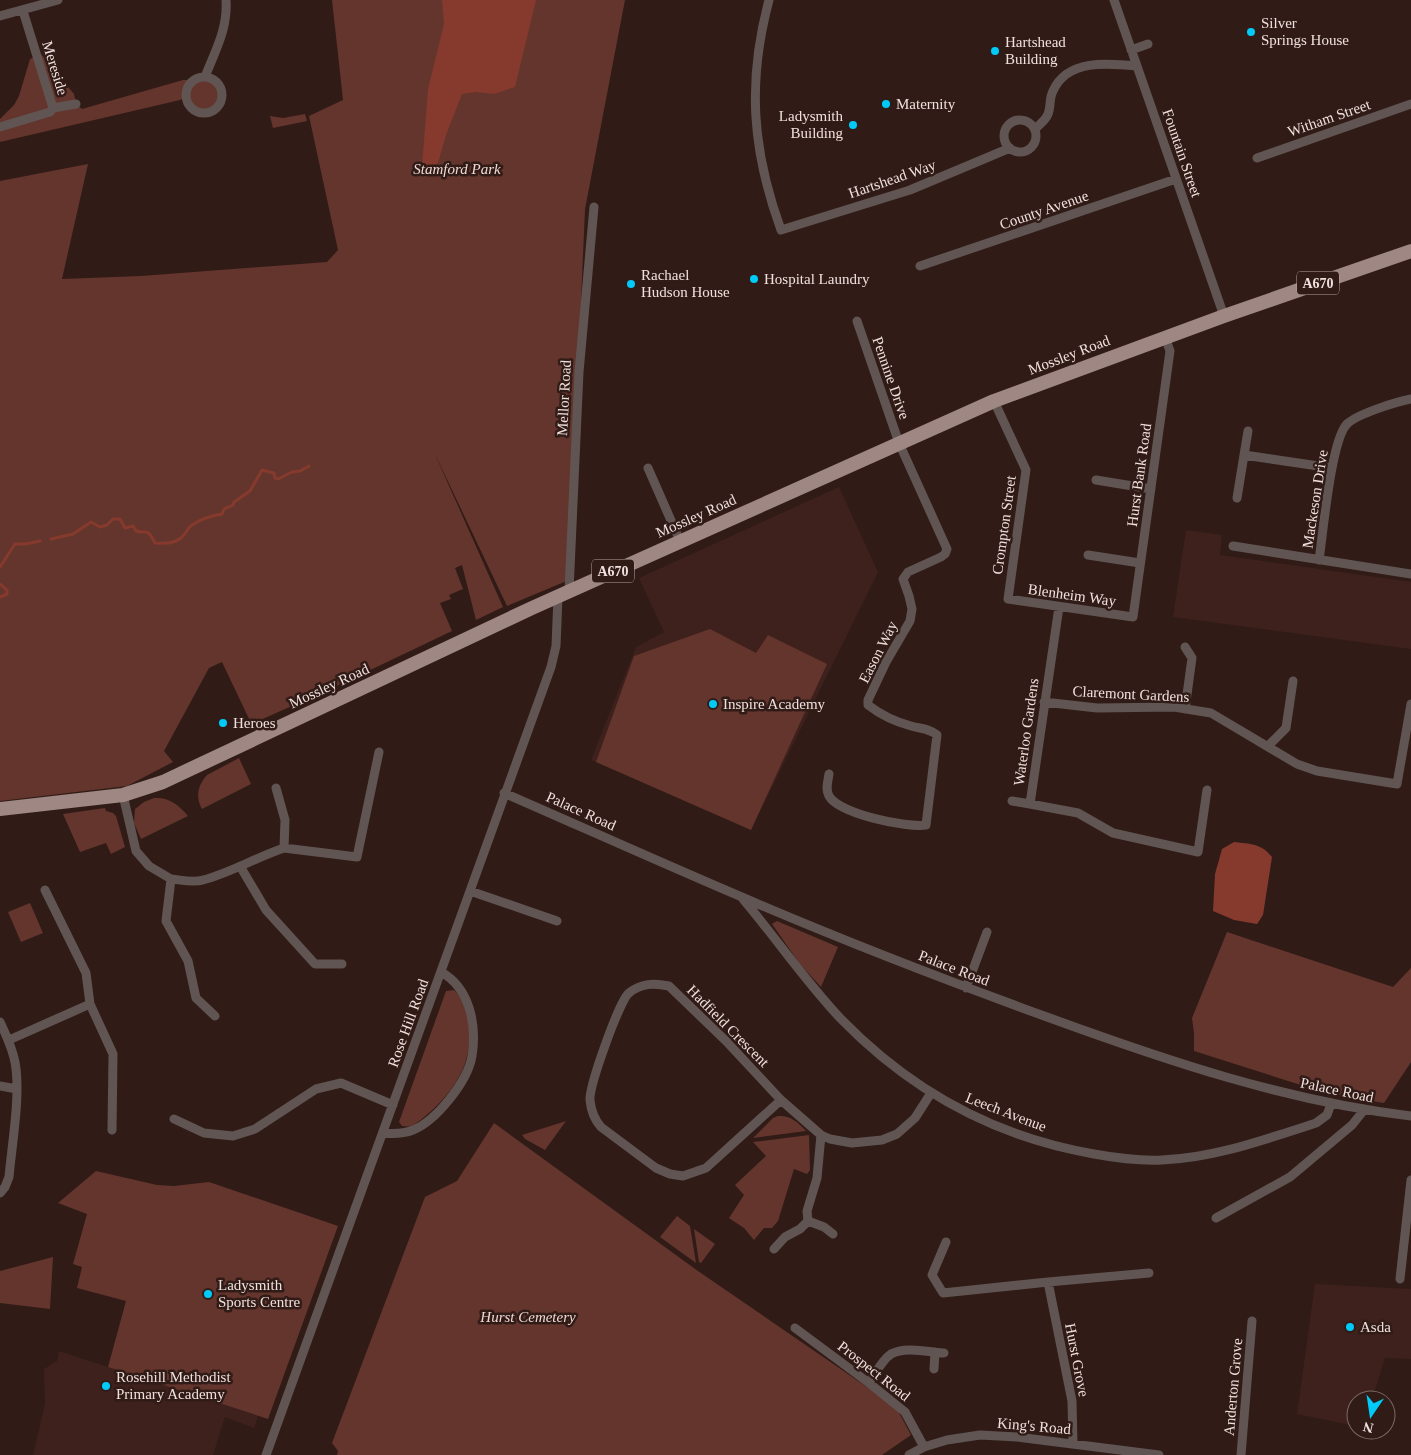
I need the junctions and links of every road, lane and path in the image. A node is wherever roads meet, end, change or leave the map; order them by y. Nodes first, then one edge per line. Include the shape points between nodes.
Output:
1 (58, 0) edge
2 (226, 0) edge
3 (768, 0) edge
4 (1114, 0) edge
5 (23, 11) junction
6 (0, 16) edge
7 (1148, 44) dead end
8 (1131, 50) junction
9 (1137, 66) junction
10 (205, 77) junction
11 (76, 104) dead end
12 (1411, 104) edge
13 (53, 108) junction
14 (0, 127) edge
15 (1035, 129) junction
16 (1010, 148) junction
17 (1257, 158) dead end
18 (1176, 179) junction
19 (594, 207) dead end
20 (1411, 251) edge
21 (920, 266) dead end
22 (1224, 316) junction
23 (857, 321) dead end
24 (1165, 337) junction
25 (1411, 399) edge
26 (994, 401) junction
27 (1248, 431) dead end
28 (900, 443) junction
29 (1244, 455) junction
30 (648, 468) dead end
31 (1332, 468) junction
32 (1096, 480) dead end
33 (1151, 488) junction
34 (1237, 498) dead end
35 (680, 541) junction
36 (1233, 546) dead end
37 (1088, 555) dead end
38 (1319, 560) junction
39 (1140, 563) junction
40 (1411, 574) edge
41 (563, 594) junction
42 (1008, 599) joint
43 (1059, 607) junction
44 (1133, 617) joint
45 (1185, 647) dead end
46 (1293, 681) dead end
47 (1044, 702) junction
48 (1411, 704) edge
49 (1186, 709) junction
50 (1268, 746) junction
51 (379, 752) dead end
52 (829, 774) dead end
53 (276, 788) dead end
54 (1207, 790) dead end
55 (504, 793) junction
56 (124, 796) junction
57 (1012, 801) dead end
58 (1030, 804) junction
59 (0, 809) edge
60 (284, 848) junction
61 (240, 866) junction
62 (171, 879) junction
63 (45, 890) dead end
64 (470, 891) junction
65 (742, 898) junction
66 (557, 921) dead end
67 (987, 932) dead end
68 (342, 964) dead end
69 (441, 972) junction
70 (966, 988) junction
71 (90, 1004) junction
72 (215, 1016) dead end
73 (0, 1022) edge
74 (9, 1040) junction
75 (0, 1086) edge
76 (16, 1089) junction
77 (931, 1093) junction
78 (781, 1100) junction
79 (1331, 1104) junction
80 (393, 1105) junction
81 (1364, 1110) junction
82 (1411, 1116) edge
83 (174, 1120) dead end
84 (112, 1130) dead end
85 (383, 1134) junction
86 (821, 1135) junction
87 (1411, 1180) edge
88 (0, 1193) edge
89 (1410, 1198) edge
90 (1216, 1218) dead end
91 (808, 1221) junction
92 (832, 1234) dead end
93 (946, 1242) dead end
94 (774, 1249) dead end
95 (1149, 1273) dead end
96 (1400, 1279) dead end
97 (1048, 1282) junction
98 (1252, 1321) dead end
99 (795, 1328) dead end
100 (934, 1369) dead end
101 (869, 1383) junction
102 (1073, 1443) junction
103 (924, 1447) junction
104 (266, 1455) edge
105 (909, 1455) edge
106 (1159, 1455) edge
107 (1241, 1455) edge

1 - 5 street
2 - 10 street via 221,39
3 - 16 street, Hartshead Way via 757,56 754,112 765,178 781,230 902,193
4 - 8 street, Fountain Street
5 - 6 street
5 - 13 street, Mereside
7 - 8 street
8 - 9 street, Fountain Street
9 - 15 street via 1097,63 1061,78 1052,92 1048,116
9 - 18 street, Fountain Street
10 - 10 street via 192,81 186,96 190,107 205,114 215,111 223,97 220,85
11 - 13 street
12 - 17 street, Witham Street
13 - 14 street, Mereside via 50,112
15 - 16 street via 1036,139 1030,148 1020,152
15 - 16 street via 1022,120 1012,122 1004,136
18 - 21 street, County Avenue
18 - 22 street, Fountain Street
19 - 41 street, Mellor Road
20 - 22 main road, Mossley Road / A670
22 - 24 main road, Mossley Road / A670
23 - 28 street, Pennine Drive
24 - 26 main road, Mossley Road / A670
24 - 33 street, Hurst Bank Road via 1170,351
25 - 31 street, Mackeson Drive via 1354,418 1345,425
26 - 28 main road, Mossley Road / A670
26 - 42 street, Crompton Street via 1026,470
27 - 29 street
28 - 35 main road, Mossley Road / A670
28 - 52 street, Eason Way via 947,549 942,558 908,572 903,579 912,609 910,620 886,662 868,705 892,719 929,729 937,735 926,825 900,824 851,812 830,798 826,788
29 - 31 street
29 - 34 street
30 - 35 street
31 - 38 street, Mackeson Drive
32 - 33 street
33 - 39 street, Hurst Bank Road
35 - 41 main road, Mossley Road / A670
36 - 38 street
37 - 39 street
38 - 40 street
39 - 44 street, Hurst Bank Road
41 - 55 street, Rose Hill Road via 551,667
41 - 56 main road, Mossley Road / A670 via 162,782
42 - 43 street, Blenheim Way
43 - 44 street, Blenheim Way
43 - 47 street, Waterloo Gardens
45 - 49 street via 1192,658
46 - 50 street via 1286,728
47 - 49 street, Claremont Gardens via 1097,708
47 - 58 street, Waterloo Gardens
48 - 50 street, Claremont Gardens via 1397,784 1317,771 1297,764
49 - 50 street, Claremont Gardens via 1211,713
51 - 60 street via 357,858
53 - 60 street via 285,820
54 - 58 street, Waterloo Gardens via 1198,852 1113,833 1078,813
55 - 64 street, Rose Hill Road
55 - 65 street, Palace Road
56 - 59 main road, Mossley Road / A670
56 - 62 street via 136,851 148,866
57 - 58 street
60 - 61 street
61 - 62 street via 201,881
61 - 68 street via 266,910 315,964
62 - 72 street via 166,921 188,961 196,998
63 - 71 street via 86,973
64 - 66 street
64 - 69 street, Rose Hill Road
65 - 70 street, Palace Road
65 - 77 street, Leech Avenue via 797,969 842,1019 899,1071
67 - 70 street
69 - 80 street, Rose Hill Road
69 - 85 street via 450,977 468,1002 472,1038 469,1067 461,1083 425,1124 412,1131
70 - 79 street, Palace Road via 1125,1046 1222,1076
71 - 74 street
71 - 84 street via 113,1054
73 - 74 street
74 - 76 street via 15,1062
75 - 76 street
76 - 88 street via 9,1177
77 - 79 street, Leech Avenue via 1020,1135 1068,1149 1114,1157 1161,1160 1236,1148 1316,1123 1327,1115
77 - 86 street, Hadfield Crescent via 915,1118 897,1134 882,1140 852,1143
78 - 78 street, Hadfield Crescent via 706,1168 683,1176 656,1168 601,1127 591,1110 590,1098 599,1059 627,994 641,985 657,984 669,986
78 - 86 street, Hadfield Crescent
79 - 81 street, Palace Road
80 - 83 street via 341,1083 316,1089 255,1129 233,1136 204,1133
80 - 85 street, Rose Hill Road
81 - 82 street, Palace Road
81 - 90 street via 1352,1125 1290,1177
85 - 104 street, Rose Hill Road
86 - 91 street via 817,1178 807,1210
87 - 89 street
89 - 96 street
91 - 92 street
91 - 94 street
93 - 97 street via 932,1275 943,1293
95 - 97 street
97 - 102 street, Hurst Grove via 1072,1401
98 - 107 street, Anderton Grove
99 - 101 street, Prospect Road
100 - 101 street via 939,1353 910,1351 892,1354
101 - 103 street, Prospect Road via 904,1412
102 - 103 street, King's Road via 980,1436
102 - 106 street, King's Road
103 - 105 street, King's Road

